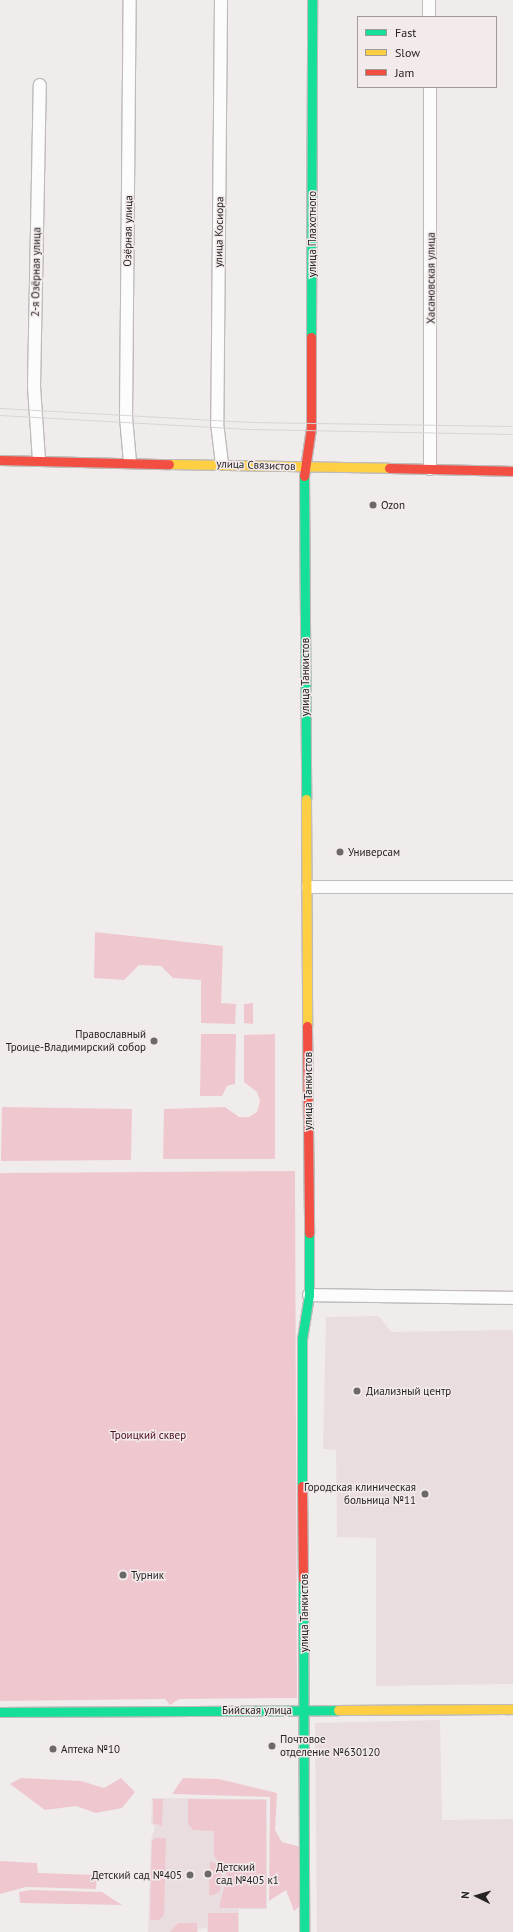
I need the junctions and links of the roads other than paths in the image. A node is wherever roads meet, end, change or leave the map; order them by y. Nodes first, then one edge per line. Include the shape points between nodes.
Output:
1 (130, 0) edge
2 (221, 0) edge
3 (312, 0) edge
4 (429, 0) edge
5 (429, 16) edge
6 (40, 85) dead end
7 (430, 88) edge
8 (0, 460) edge
9 (39, 460) junction
10 (130, 462) junction
11 (222, 464) junction
12 (304, 467) junction
13 (430, 469) junction
14 (513, 470) edge
15 (308, 887) junction
16 (513, 887) edge
17 (309, 1295) junction
18 (513, 1298) edge
19 (513, 1709) edge
20 (304, 1710) junction
21 (0, 1712) edge
22 (304, 1932) edge

1 - 10 street, Озёрная улица via 126,417
2 - 11 street, улица Косиора via 217,423
3 - 12 street, улица Плахотного via 311,428
4 - 5 street
6 - 9 street, 2-я Озёрная улица via 34,386
7 - 13 street, Хасановская улица
8 - 9 street, улица Связистов
9 - 10 street, улица Связистов
10 - 11 street, улица Связистов
11 - 12 street, улица Связистов
12 - 13 street, улица Связистов
12 - 15 street, улица Танкистов
13 - 14 street, улица Связистов
15 - 16 street
15 - 17 street, улица Танкистов
17 - 18 street
17 - 20 street, улица Танкистов via 302,1339
19 - 20 street, Бийская улица
20 - 21 street, Бийская улица
20 - 22 street, улица Танкистов

